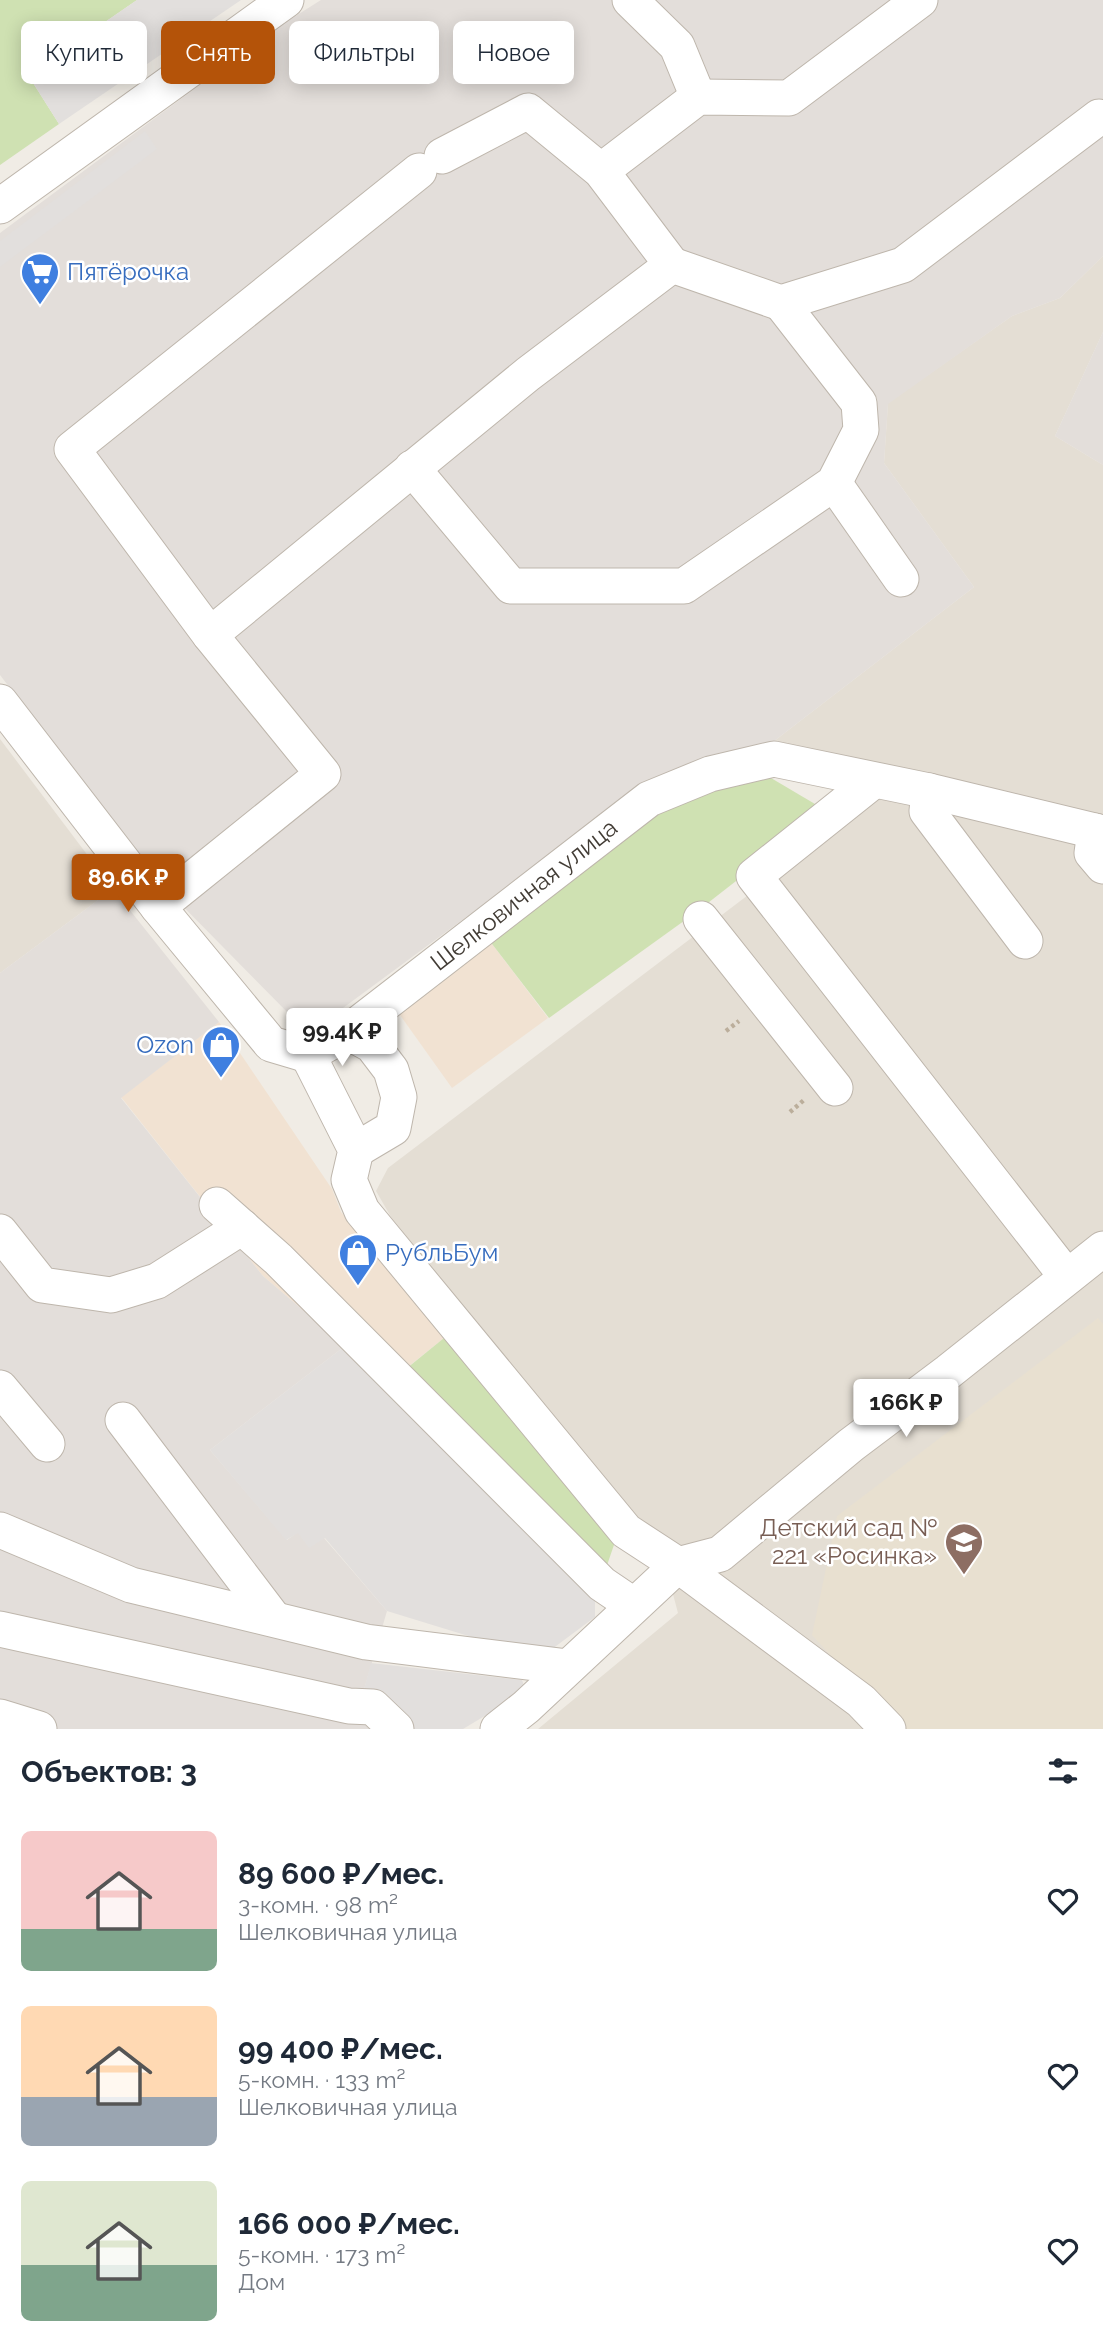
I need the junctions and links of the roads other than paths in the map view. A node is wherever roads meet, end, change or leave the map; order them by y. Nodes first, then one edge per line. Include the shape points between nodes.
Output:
1 (286, 0) edge
2 (630, 0) edge
3 (920, 0) edge
4 (698, 97) junction
5 (1099, 117) dead end
6 (601, 171) junction
7 (0, 206) edge
8 (672, 265) junction
9 (781, 303) junction
10 (412, 468) junction
11 (834, 483) junction
12 (901, 579) dead end
13 (210, 635) junction
14 (0, 702) edge
15 (873, 781) junction
16 (929, 790) junction
17 (1099, 832) edge
18 (1103, 866) edge
19 (158, 907) junction
20 (701, 919) dead end
21 (1025, 941) dead end
22 (348, 1032) junction
23 (308, 1055) junction
24 (835, 1088) dead end
25 (356, 1150) junction
26 (0, 1232) edge
27 (1103, 1249) edge
28 (1067, 1277) junction
29 (0, 1388) edge
30 (123, 1420) dead end
31 (47, 1444) dead end
32 (0, 1530) edge
33 (678, 1565) junction
34 (633, 1605) junction
35 (274, 1619) junction
36 (0, 1629) edge
37 (568, 1667) junction
38 (0, 1717) edge
39 (39, 1729) edge
40 (396, 1729) edge
41 (498, 1729) edge
42 (888, 1729) edge

1 - 7 street
2 - 4 street via 677,46
3 - 4 street via 789,98
4 - 6 street
5 - 9 street via 903,265
6 - 8 street
6 - 13 street via 528,111 431,164 72,449
8 - 9 street
8 - 10 street
9 - 11 street via 859,403 861,430
10 - 11 street via 511,586 684,586
10 - 13 street
11 - 12 street
13 - 19 street via 323,774
14 - 19 street
15 - 16 street, Шелковичная улица
15 - 22 street, Шелковичная улица via 774,760 710,774 649,799
15 - 28 street via 754,876
16 - 17 street, Шелковичная улица
16 - 21 street via 927,811
17 - 18 street, Шелковичная улица via 1092,853
19 - 23 street via 271,1044
20 - 24 street
22 - 23 street, Шелковичная улица
22 - 25 street via 372,1045 391,1070 399,1097 393,1128
23 - 25 street
25 - 33 street via 349,1180 362,1211 626,1531
26 - 34 street via 42,1285 111,1295 156,1281 230,1216 602,1584
27 - 28 street
28 - 33 street via 720,1554
29 - 31 street
30 - 35 street
32 - 35 street via 131,1585
33 - 34 street
33 - 42 street via 861,1701
34 - 37 street
35 - 37 street via 366,1642
36 - 40 street via 349,1706 373,1707
37 - 41 street
38 - 39 street

